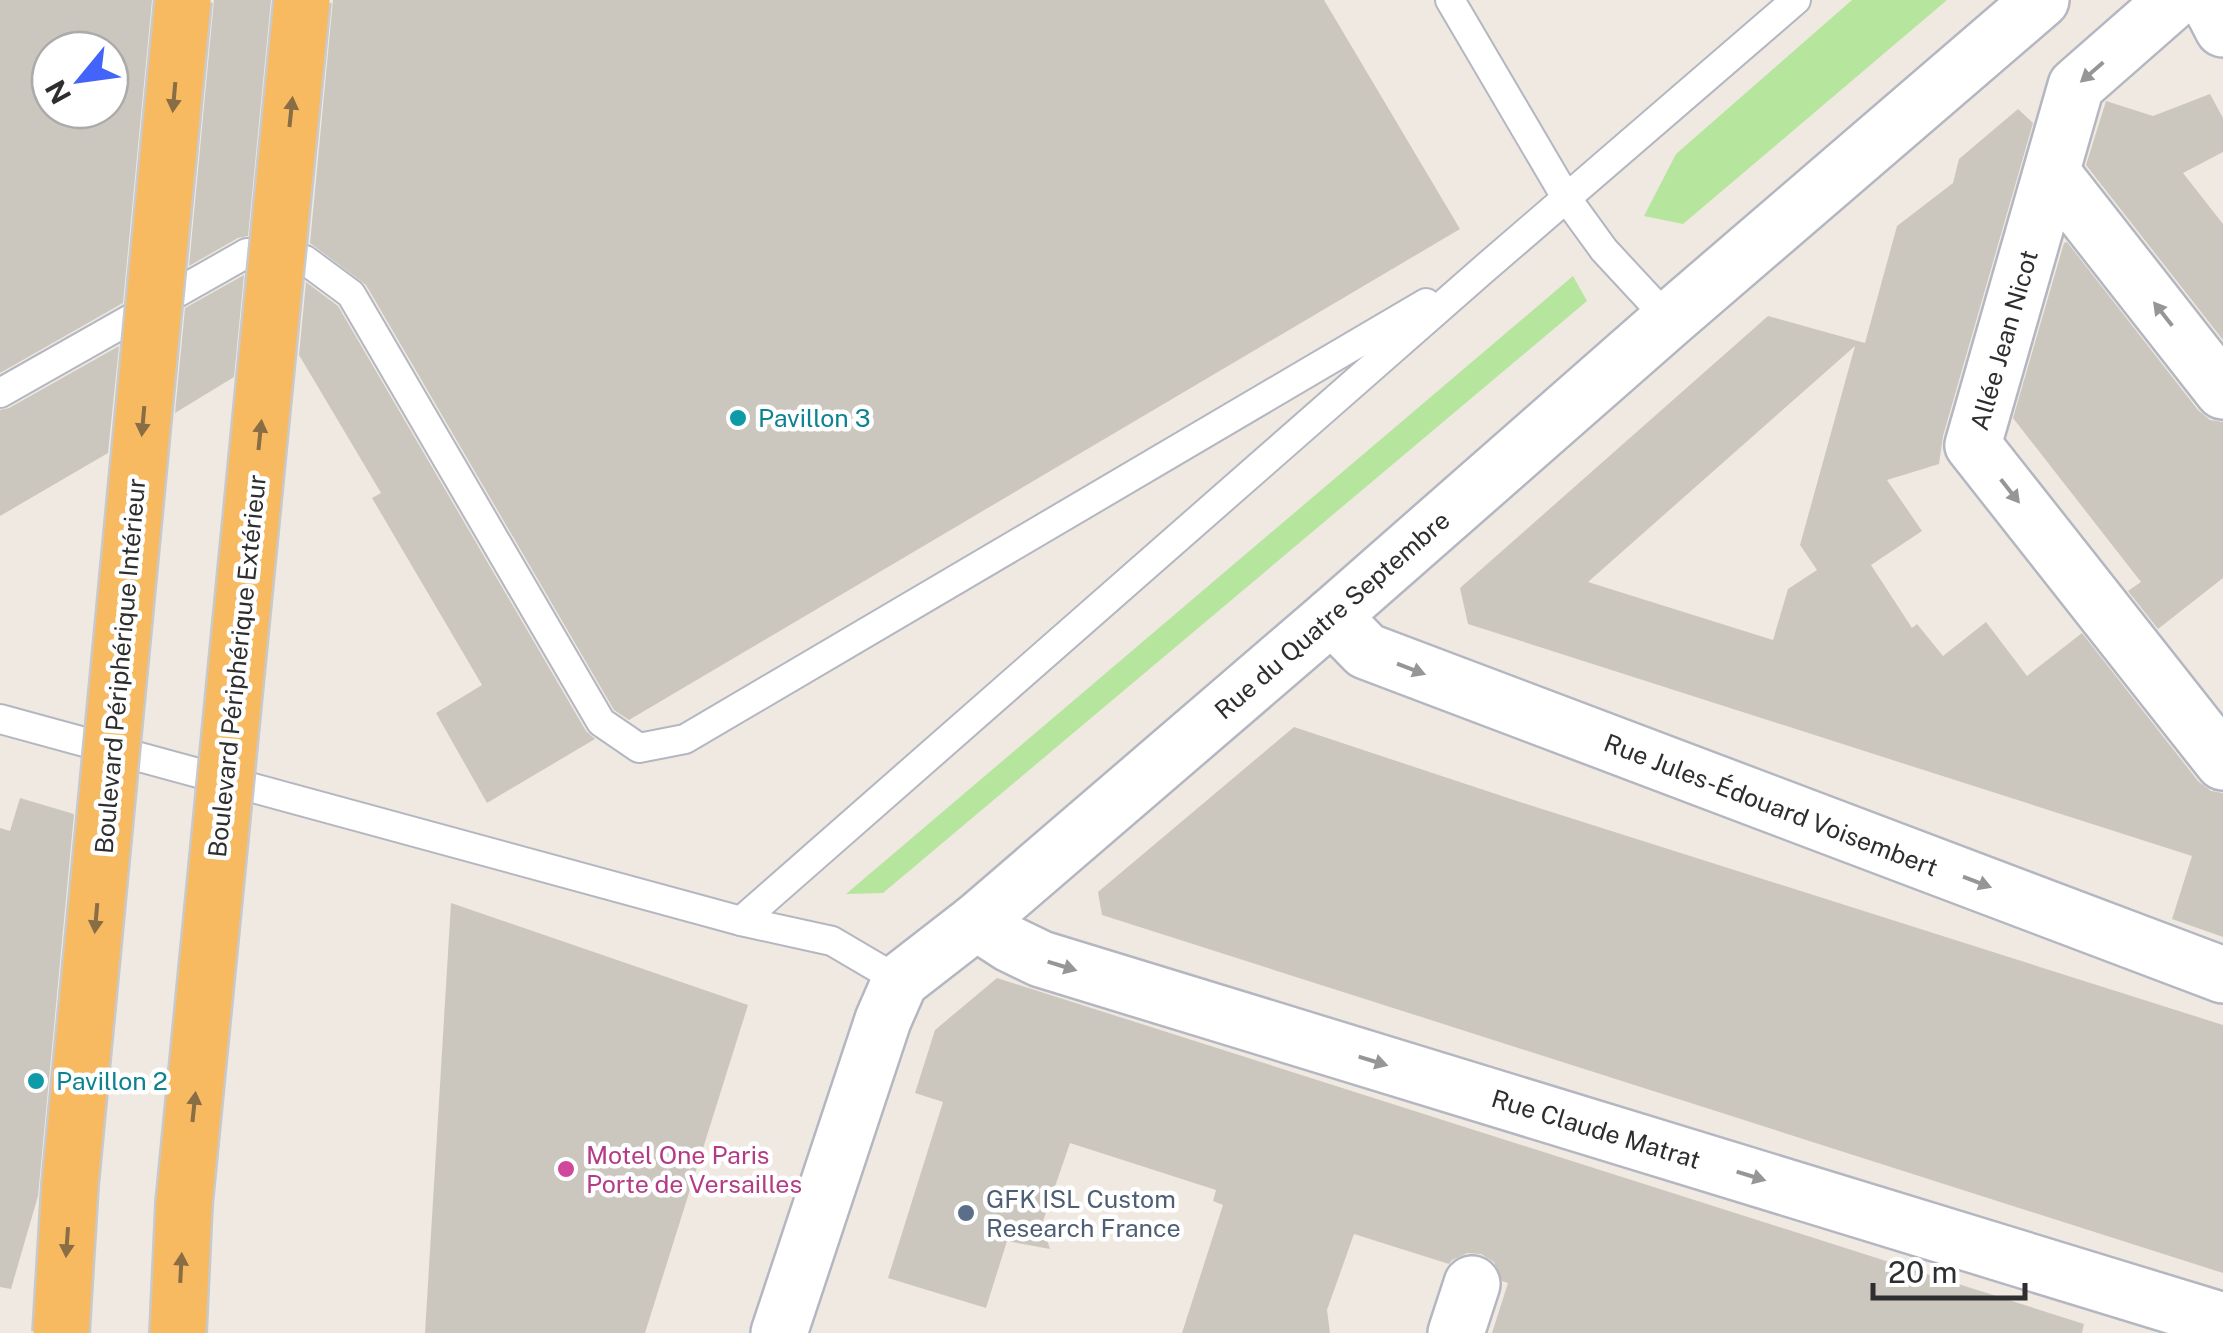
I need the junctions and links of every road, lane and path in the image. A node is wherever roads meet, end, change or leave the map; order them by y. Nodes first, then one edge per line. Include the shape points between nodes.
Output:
1 (183, 0) edge
2 (302, 0) edge
3 (1450, 0) edge
4 (1796, 0) edge
5 (2041, 0) edge
6 (2174, 0) edge
7 (2208, 0) edge
8 (2223, 30) edge
9 (2052, 172) junction
10 (1567, 198) junction
11 (1484, 269) junction
12 (1669, 320) junction
13 (2223, 391) edge
14 (0, 394) edge
15 (1332, 616) junction
16 (0, 719) edge
17 (2223, 762) edge
18 (741, 921) junction
19 (976, 922) junction
20 (2223, 976) edge
21 (900, 981) junction
22 (2223, 1321) edge
23 (61, 1333) edge
24 (178, 1333) edge
25 (779, 1333) edge

1 -> 23 highway, Boulevard Périphérique Intérieur, bridge
24 -> 2 highway, Boulevard Périphérique Extérieur, bridge via 184,1204
3 - 10 lane
4 - 10 lane
5 - 12 street, Rue du Quatre Septembre
6 -> 9 street, Allée Jean Nicot via 2076,86
7 - 8 street
13 -> 9 street
9 -> 17 street, Allée Jean Nicot via 1974,445
10 - 11 lane
10 - 12 lane
11 - 14 lane via 685,739 638,748 601,722 351,294 305,260 248,253
11 - 18 lane
12 - 15 street, Rue du Quatre Septembre
15 - 19 street, Rue du Quatre Septembre
15 -> 20 street, Rue Jules-Édouard Voisembert via 1366,651
16 - 18 lane
18 - 21 lane via 832,942
19 - 21 street, Rue du Quatre Septembre
19 -> 22 street, Rue Claude Matrat via 1041,960
21 - 25 street, Rue du Quatre Septembre

